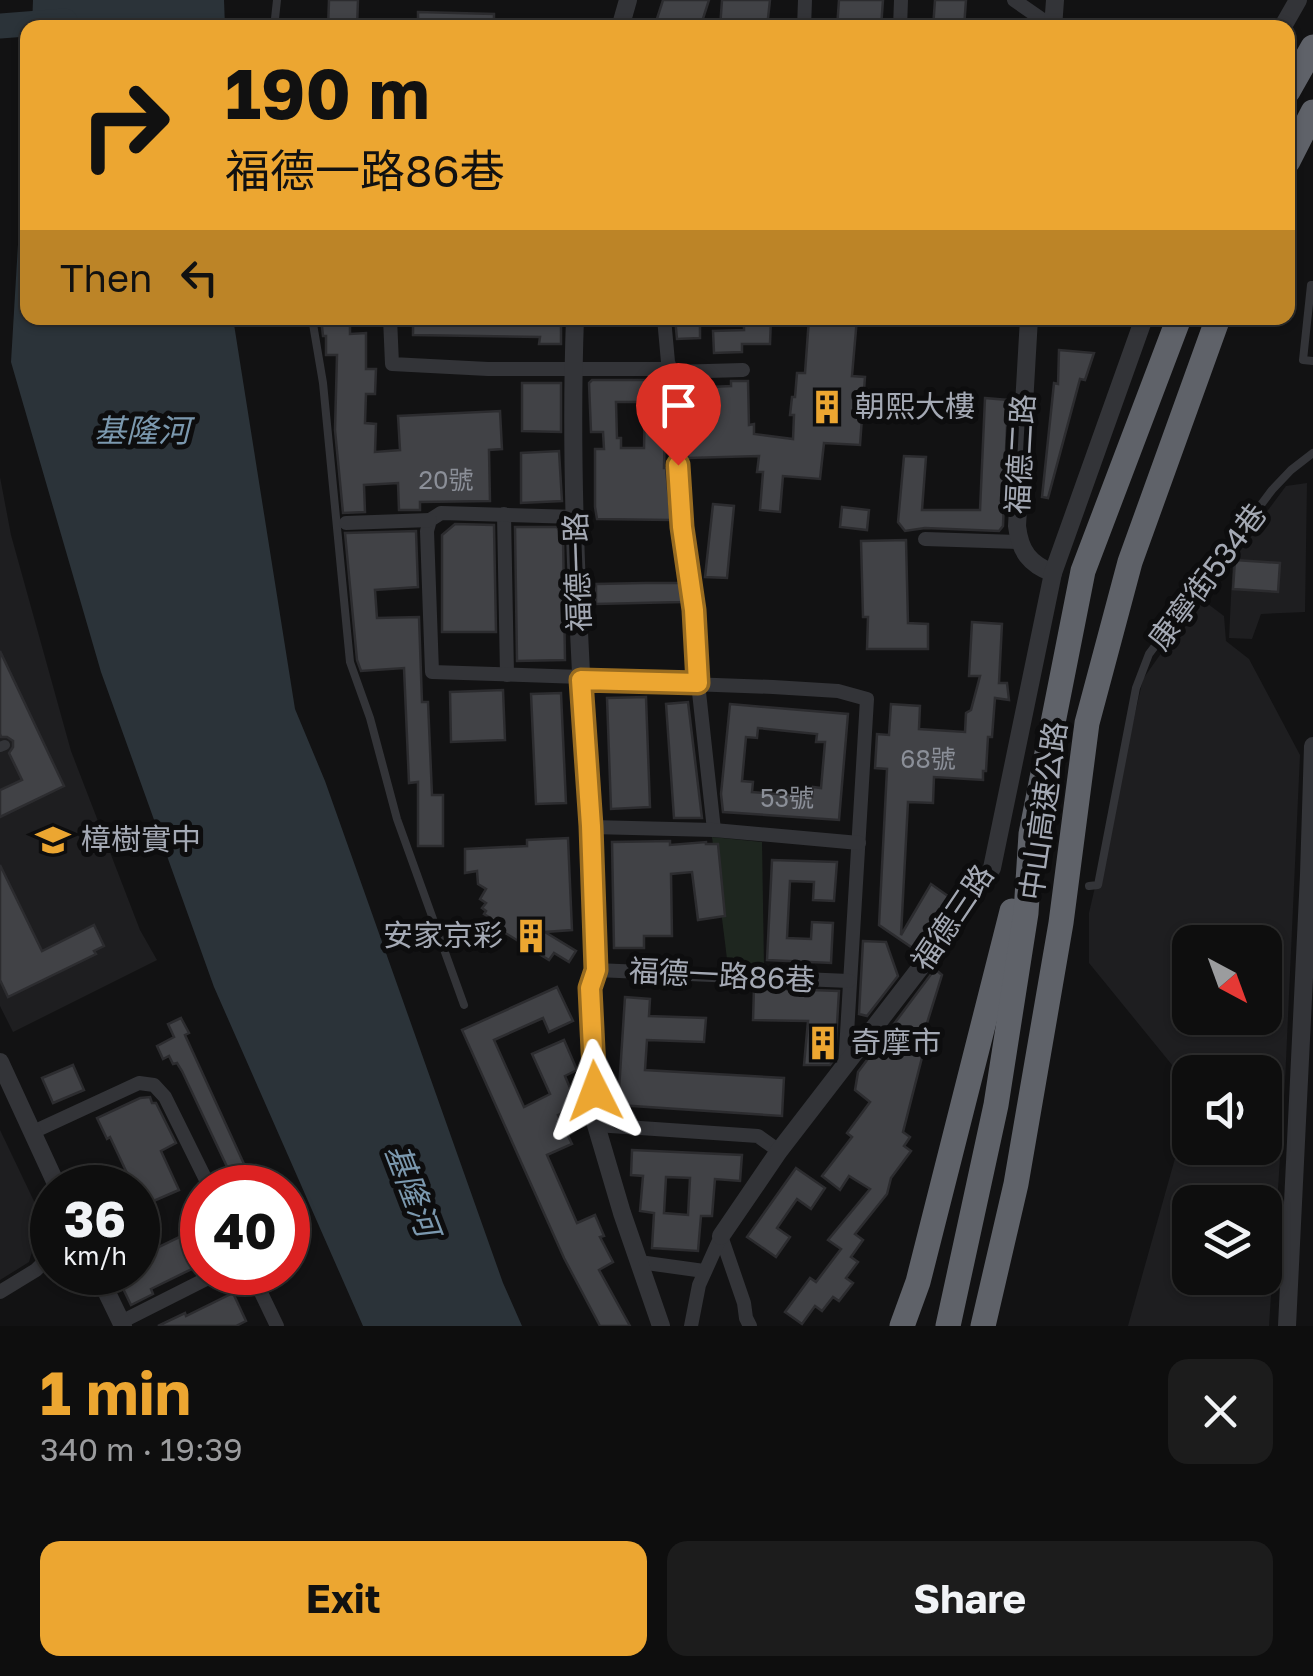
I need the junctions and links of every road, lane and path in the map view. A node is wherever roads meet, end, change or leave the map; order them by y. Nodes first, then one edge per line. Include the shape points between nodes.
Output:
1 (1014, 0) edge
2 (1043, 20) edge
3 (1313, 47) edge
4 (1295, 79) edge
5 (1313, 112) edge
6 (1313, 142) edge
7 (1295, 147) edge
8 (1295, 172) edge
9 (1313, 285) edge
10 (313, 325) edge
11 (390, 325) edge
12 (575, 325) edge
13 (665, 325) edge
14 (1029, 325) edge
15 (1141, 325) edge
16 (1176, 325) edge
17 (1215, 325) edge
18 (1310, 334) edge
19 (1313, 361) edge
20 (573, 368) junction
21 (672, 370) junction
22 (742, 370) dead end
23 (1313, 453) edge
24 (504, 514) junction
25 (576, 517) junction
26 (430, 520) junction
27 (346, 523) dead end
28 (925, 539) dead end
29 (1019, 542) junction
30 (1053, 572) junction
31 (507, 675) junction
32 (581, 678) junction
33 (698, 683) junction
34 (1313, 746) edge
35 (591, 826) junction
36 (714, 830) junction
37 (1031, 834) junction
38 (859, 844) junction
39 (1311, 875) edge
40 (1088, 886) dead end
41 (596, 970) junction
42 (848, 981) junction
43 (464, 1005) dead end
44 (0, 1062) edge
45 (845, 1068) junction
46 (1306, 1084) edge
47 (596, 1125) junction
48 (33, 1132) junction
49 (779, 1151) junction
50 (48, 1165) edge
51 (199, 1165) edge
52 (721, 1236) junction
53 (639, 1262) junction
54 (704, 1271) junction
55 (30, 1274) edge
56 (0, 1292) edge
57 (180, 1293) edge
58 (108, 1295) edge
59 (262, 1295) edge
60 (122, 1324) edge
61 (276, 1326) edge
62 (662, 1326) edge
63 (691, 1326) edge
64 (750, 1326) edge
65 (902, 1326) edge
66 (948, 1326) edge
67 (983, 1326) edge
68 (1287, 1326) edge

1 - 2 street
3 - 4 highway
5 - 7 highway
6 - 8 highway
9 - 18 lane
10 - 43 lane via 350,662
11 - 20 street via 392,364
12 - 20 street, 福德一路
13 - 21 street
14 - 29 street, 福德二路
15 - 30 street, 福德三路
16 - 37 highway, 中山高速公路 via 1083,571
17 - 67 highway, 中山高速公路 via 1130,562 1088,723 1016,1184
18 - 19 lane via 1303,360
20 - 21 street
20 - 25 street, 福德一路
21 - 22 street
21 - 33 street
23 - 40 lane, 康寧街534巷 via 1272,490 1149,654 1136,688 1098,885
24 - 25 street
24 - 26 street via 441,513
24 - 31 street
25 - 32 street, 福德一路
26 - 27 street
26 - 31 street, 福德一路86巷 via 432,672
28 - 29 street
29 - 30 street, 福德二路 via 1038,567
30 - 45 street, 福德三路 via 992,868
31 - 32 street, 福德一路86巷
32 - 33 street, 福德一路86巷
32 - 35 street, 福德一路
33 - 36 street
33 - 38 street, 福德一路86巷 via 867,698
34 - 39 street
35 - 36 street
35 - 41 street, 福德一路
36 - 38 street
37 - 65 highway
37 - 66 highway, 中山高速公路 via 1026,913 996,1105
38 - 42 street, 福德一路86巷
39 - 46 street
41 - 42 street, 福德一路86巷
41 - 47 street, 福德一路 via 590,988
42 - 45 street, 福德一路86巷
44 - 48 street
45 - 49 street, 福德三路
46 - 68 street
47 - 49 street via 758,1136
47 - 53 street, 福德一路
48 - 50 street
48 - 51 street via 139,1082 154,1084
49 - 52 street, 福德三路
52 - 54 street
52 - 64 street
53 - 54 street
53 - 62 street, 福德一路
54 - 63 street
55 - 56 street
57 - 60 street
58 - 60 street
59 - 61 street

